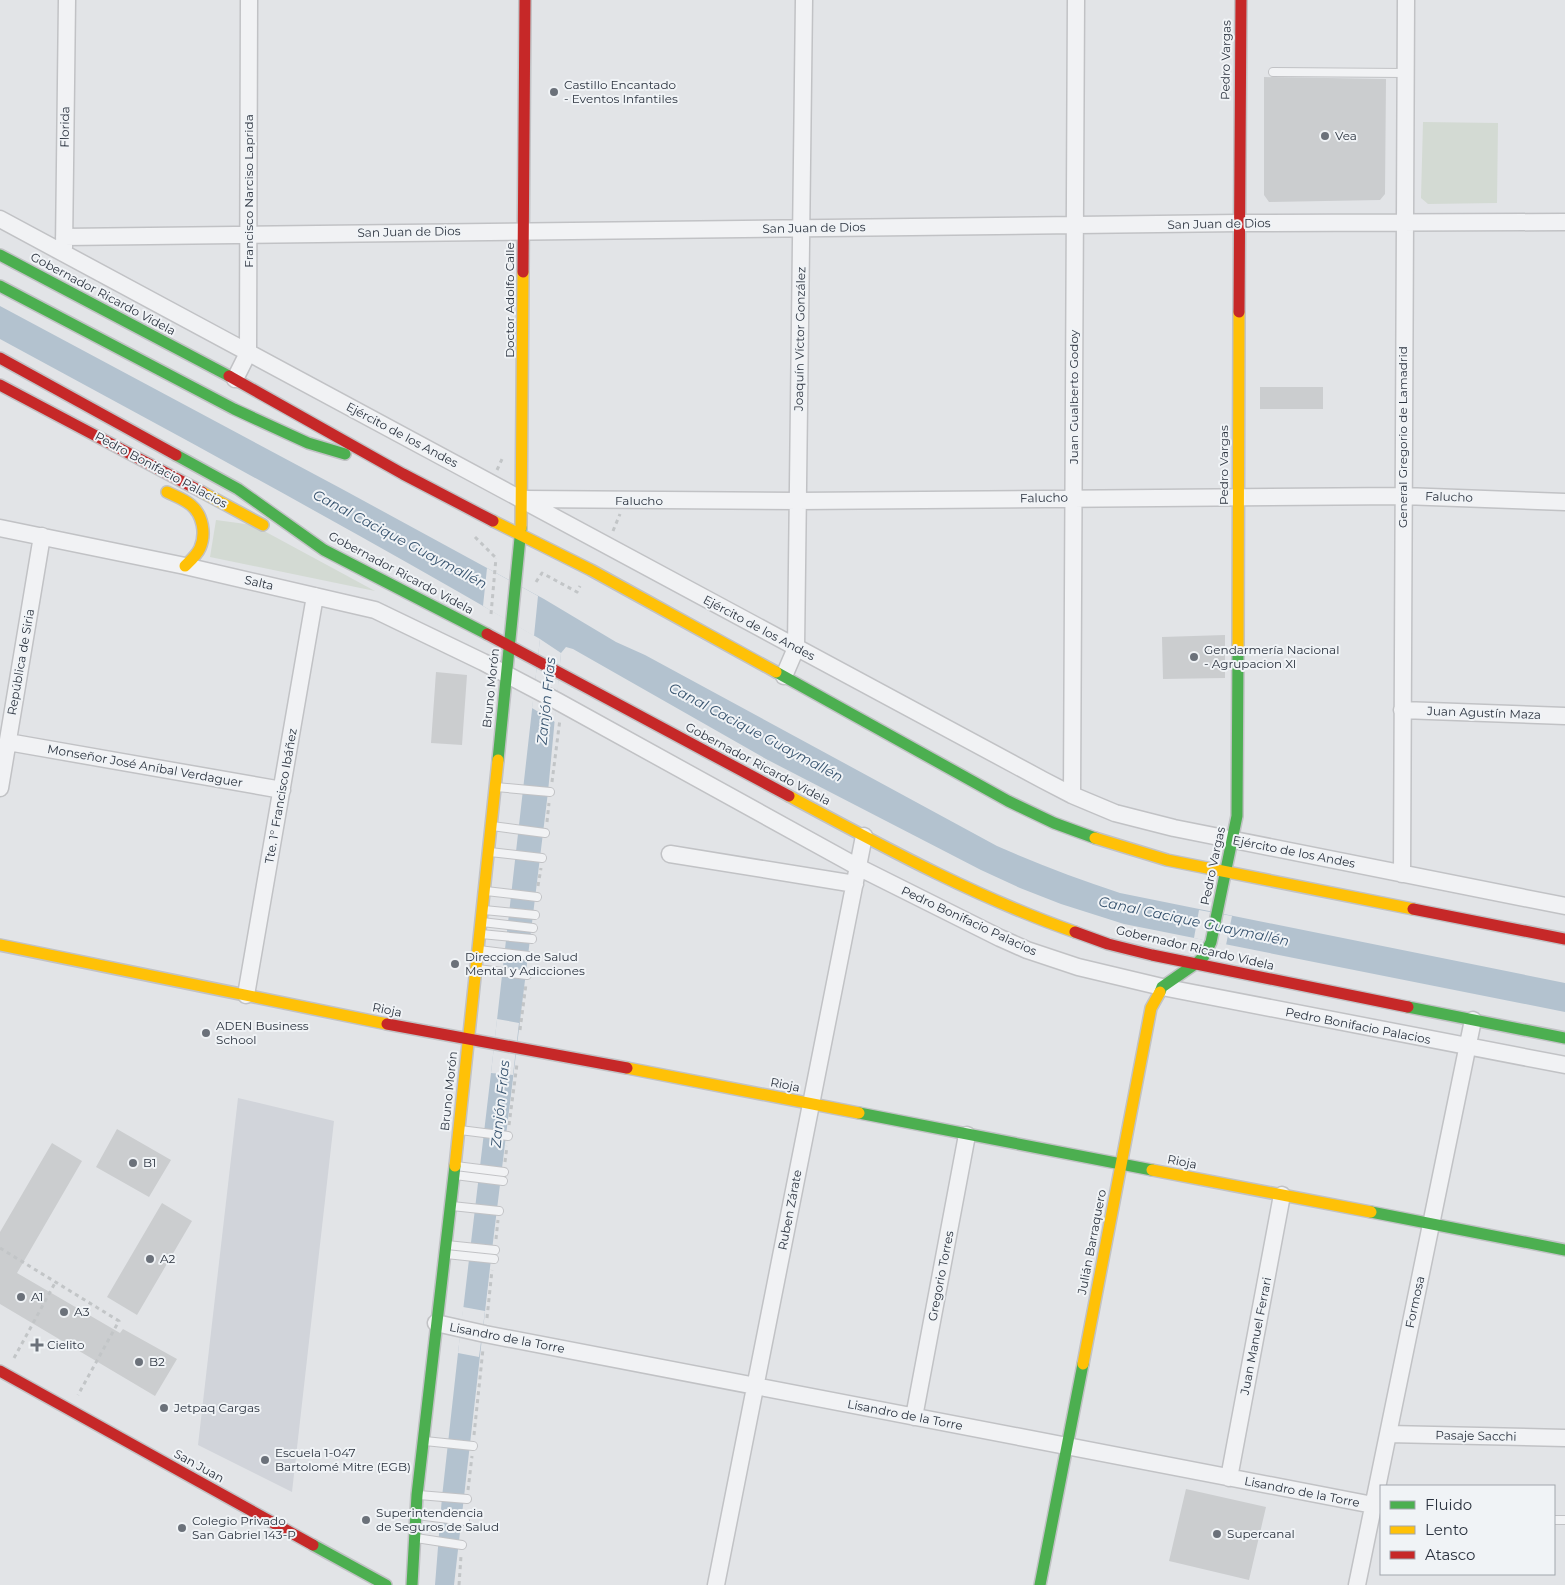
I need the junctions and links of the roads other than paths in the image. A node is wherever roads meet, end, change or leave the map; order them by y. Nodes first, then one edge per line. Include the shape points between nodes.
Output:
1 (67, 0) edge
2 (249, 0) edge
3 (525, 0) edge
4 (804, 0) edge
5 (1076, 0) edge
6 (1240, 0) edge
7 (1406, 0) edge
8 (1273, 72) dead end
9 (1406, 73) junction
10 (0, 219) edge
11 (1404, 222) junction
12 (1565, 222) edge
13 (1239, 223) junction
14 (1074, 226) junction
15 (801, 229) junction
16 (524, 230) junction
17 (248, 235) junction
18 (64, 237) junction
19 (64, 254) junction
20 (0, 256) edge
21 (0, 286) edge
22 (248, 353) junction
23 (0, 358) edge
24 (235, 379) junction
25 (0, 385) edge
26 (403, 474) junction
27 (156, 486) dead end
28 (1238, 496) junction
29 (1403, 496) junction
30 (1073, 498) junction
31 (522, 499) junction
32 (798, 501) junction
33 (1565, 502) edge
34 (0, 528) edge
35 (521, 534) junction
36 (42, 536) junction
37 (324, 550) junction
38 (186, 566) junction
39 (315, 596) junction
40 (514, 600) joint
41 (509, 646) junction
42 (796, 648) junction
43 (506, 674) junction
44 (784, 676) junction
45 (1402, 710) junction
46 (1565, 716) edge
47 (8, 742) junction
48 (494, 787) junction
49 (0, 788) edge
50 (282, 790) junction
51 (549, 792) dead end
52 (1072, 795) junction
53 (490, 826) junction
54 (544, 832) dead end
55 (864, 836) junction
56 (1233, 840) junction
57 (488, 852) junction
58 (670, 854) dead end
59 (541, 858) dead end
60 (858, 867) junction
61 (1226, 872) junction
62 (1402, 874) junction
63 (855, 884) junction
64 (484, 891) junction
65 (536, 897) dead end
66 (1565, 906) edge
67 (533, 915) dead end
68 (481, 916) junction
69 (532, 928) dead end
70 (1214, 928) joint
71 (479, 934) junction
72 (530, 938) dead end
73 (1565, 939) edge
74 (0, 945) edge
75 (478, 950) junction
76 (528, 956) dead end
77 (1196, 965) junction
78 (476, 968) junction
79 (526, 974) dead end
80 (1162, 988) junction
81 (246, 995) junction
82 (1473, 1020) junction
83 (1565, 1038) edge
84 (469, 1039) junction
85 (1468, 1047) junction
86 (1565, 1065) edge
87 (811, 1104) junction
88 (458, 1130) junction
89 (967, 1135) junction
90 (507, 1136) dead end
91 (1121, 1165) junction
92 (454, 1170) junction
93 (503, 1172) dead end
94 (502, 1181) dead end
95 (1282, 1195) junction
96 (450, 1206) junction
97 (498, 1211) dead end
98 (1431, 1224) junction
99 (445, 1249) junction
100 (1565, 1250) edge
101 (493, 1255) dead end
102 (436, 1323) junction
103 (3, 1373) edge
104 (755, 1386) junction
105 (914, 1417) junction
106 (1388, 1434) junction
107 (1565, 1438) edge
108 (423, 1441) junction
109 (471, 1446) dead end
110 (1066, 1446) junction
111 (1229, 1478) junction
112 (417, 1495) junction
113 (465, 1499) dead end
114 (1375, 1514) edge
115 (415, 1515) junction
116 (463, 1521) dead end
117 (414, 1538) junction
118 (460, 1545) dead end
119 (386, 1585) edge
120 (412, 1585) edge
121 (716, 1585) edge
122 (1040, 1585) edge
123 (1357, 1585) edge

1 - 18 street, Florida
2 - 17 street, Francisco Narciso Laprida
3 - 16 main road, Doctor Adolfo Calle
4 - 15 street, Joaquín Víctor González
5 - 14 street, Juan Gualberto Godoy
6 - 13 main road, Pedro Vargas
7 - 9 street, General Gregorio de Lamadrid
8 - 9 lane
9 - 11 street, General Gregorio de Lamadrid
10 - 19 street, Ejército de los Andes
11 - 12 street, San Juan de Dios
11 - 13 street, San Juan de Dios
11 - 29 street, General Gregorio de Lamadrid
13 - 14 street, San Juan de Dios
13 - 28 main road, Pedro Vargas
14 - 15 street, San Juan de Dios
14 - 30 street, Juan Gualberto Godoy
15 - 16 street, San Juan de Dios
15 - 32 street, Joaquín Víctor González
16 - 17 street, San Juan de Dios
16 - 31 main road, Doctor Adolfo Calle
17 - 18 street, San Juan de Dios
17 - 22 street, Francisco Narciso Laprida
18 - 19 street, Florida
19 - 22 street, Ejército de los Andes
20 - 24 main road, Gobernador Ricardo Videla
21 - 26 main road, Gobernador Ricardo Videla via 234,409 308,443
22 - 24 street, Francisco Narciso Laprida
22 - 31 street, Ejército de los Andes
23 - 37 main road, Gobernador Ricardo Videla via 238,489
24 - 26 main road, Gobernador Ricardo Videla
25 - 37 main road, Pedro Bonifacio Palacios via 275,530
26 - 35 main road, Gobernador Ricardo Videla
27 - 38 main road via 190,504 202,520 199,548
28 - 29 street, Falucho
28 - 30 street, Falucho
28 - 56 main road, Pedro Vargas via 1236,816
29 - 33 street, Falucho
29 - 45 street, General Gregorio de Lamadrid
30 - 32 street, Falucho
30 - 52 street, Juan Gualberto Godoy
31 - 32 street, Falucho
31 - 35 main road, Doctor Adolfo Calle
31 - 42 street, Ejército de los Andes
32 - 42 street, Joaquín Víctor González
34 - 36 street, Salta
35 - 40 main road, Doctor Adolfo Calle
35 - 44 main road, Gobernador Ricardo Videla
36 - 38 street, Salta
36 - 47 street, República de Siria
37 - 41 main road, Gobernador Ricardo Videla
38 - 39 street, Salta
39 - 43 street, Salta via 374,610
39 - 50 street, Tte. 1° Francisco Ibáñez
40 - 41 main road, Bruno Morón
41 - 43 main road, Bruno Morón
41 - 55 main road, Gobernador Ricardo Videla
42 - 44 street, Joaquín Víctor González
42 - 52 street, Ejército de los Andes
43 - 48 main road, Bruno Morón
43 - 60 street, Pedro Bonifacio Palacios
44 - 61 main road, Gobernador Ricardo Videla via 1008,801 1054,822 1168,860
45 - 46 street, Juan Agustín Maza
45 - 62 street, General Gregorio de Lamadrid
47 - 49 street, República de Siria
47 - 50 street, Monseñor José Aníbal Verdaguer
48 - 51 lane
48 - 53 main road, Bruno Morón
50 - 81 street, Tte. 1° Francisco Ibáñez
52 - 56 street, Ejército de los Andes via 1115,813
53 - 54 lane
53 - 57 main road, Bruno Morón
55 - 60 street, Ruben Zárate
55 - 77 main road, Gobernador Ricardo Videla via 1037,919 1108,944
56 - 61 main road, Pedro Vargas
56 - 62 street, Ejército de los Andes
57 - 59 lane
57 - 64 main road, Bruno Morón
58 - 63 street
60 - 63 street, Ruben Zárate
60 - 80 street, Pedro Bonifacio Palacios via 1027,950 1078,967
61 - 70 main road, Pedro Vargas
61 - 73 main road, Gobernador Ricardo Videla
62 - 66 street, Ejército de los Andes
63 - 87 street, Ruben Zárate
64 - 65 lane
64 - 68 main road, Bruno Morón
67 - 68 lane via 509,912
68 - 69 lane via 508,925
68 - 71 main road, Bruno Morón
70 - 77 main road, Julián Barraquero via 1211,942
71 - 72 lane
71 - 75 main road, Bruno Morón
74 - 81 main road, Rioja
75 - 76 lane
75 - 78 main road, Bruno Morón
77 - 80 main road, Julián Barraquero
77 - 82 main road, Gobernador Ricardo Videla
78 - 79 lane
78 - 84 main road, Bruno Morón
80 - 85 street, Pedro Bonifacio Palacios
80 - 91 main road, Julián Barraquero via 1151,1008
81 - 84 main road, Rioja
82 - 83 main road, Gobernador Ricardo Videla
82 - 85 street, Formosa
84 - 87 main road, Rioja
84 - 88 main road, Bruno Morón
85 - 86 street, Pedro Bonifacio Palacios
85 - 98 street, Formosa
87 - 89 main road, Rioja
87 - 104 street, Ruben Zárate
88 - 90 lane
88 - 92 main road, Bruno Morón
89 - 91 main road, Rioja
89 - 105 street, Gregorio Torres
91 - 95 main road, Rioja
91 - 110 main road, Julián Barraquero
92 - 93 lane
92 - 94 lane
92 - 96 main road, Bruno Morón
95 - 98 main road, Rioja
95 - 111 street, Juan Manuel Ferrari
96 - 97 lane
96 - 99 main road, Bruno Morón
98 - 100 main road, Rioja
98 - 106 street, Formosa
99 - 101 lane
99 - 102 main road, Bruno Morón
102 - 104 street, Lisandro de la Torre
102 - 108 main road, Bruno Morón
103 - 119 main road, San Juan
104 - 105 street, Lisandro de la Torre
104 - 121 street, Ruben Zárate
105 - 110 street, Lisandro de la Torre
106 - 107 street, Pasaje Sacchi
106 - 114 street, Formosa
108 - 109 lane
108 - 112 main road, Bruno Morón
110 - 111 street, Lisandro de la Torre
110 - 122 main road, Julián Barraquero
111 - 114 street, Lisandro de la Torre
112 - 113 lane
112 - 115 main road, Bruno Morón
114 - 123 street, Formosa
115 - 116 lane
115 - 117 main road, Bruno Morón
117 - 118 lane
117 - 120 main road, Bruno Morón

